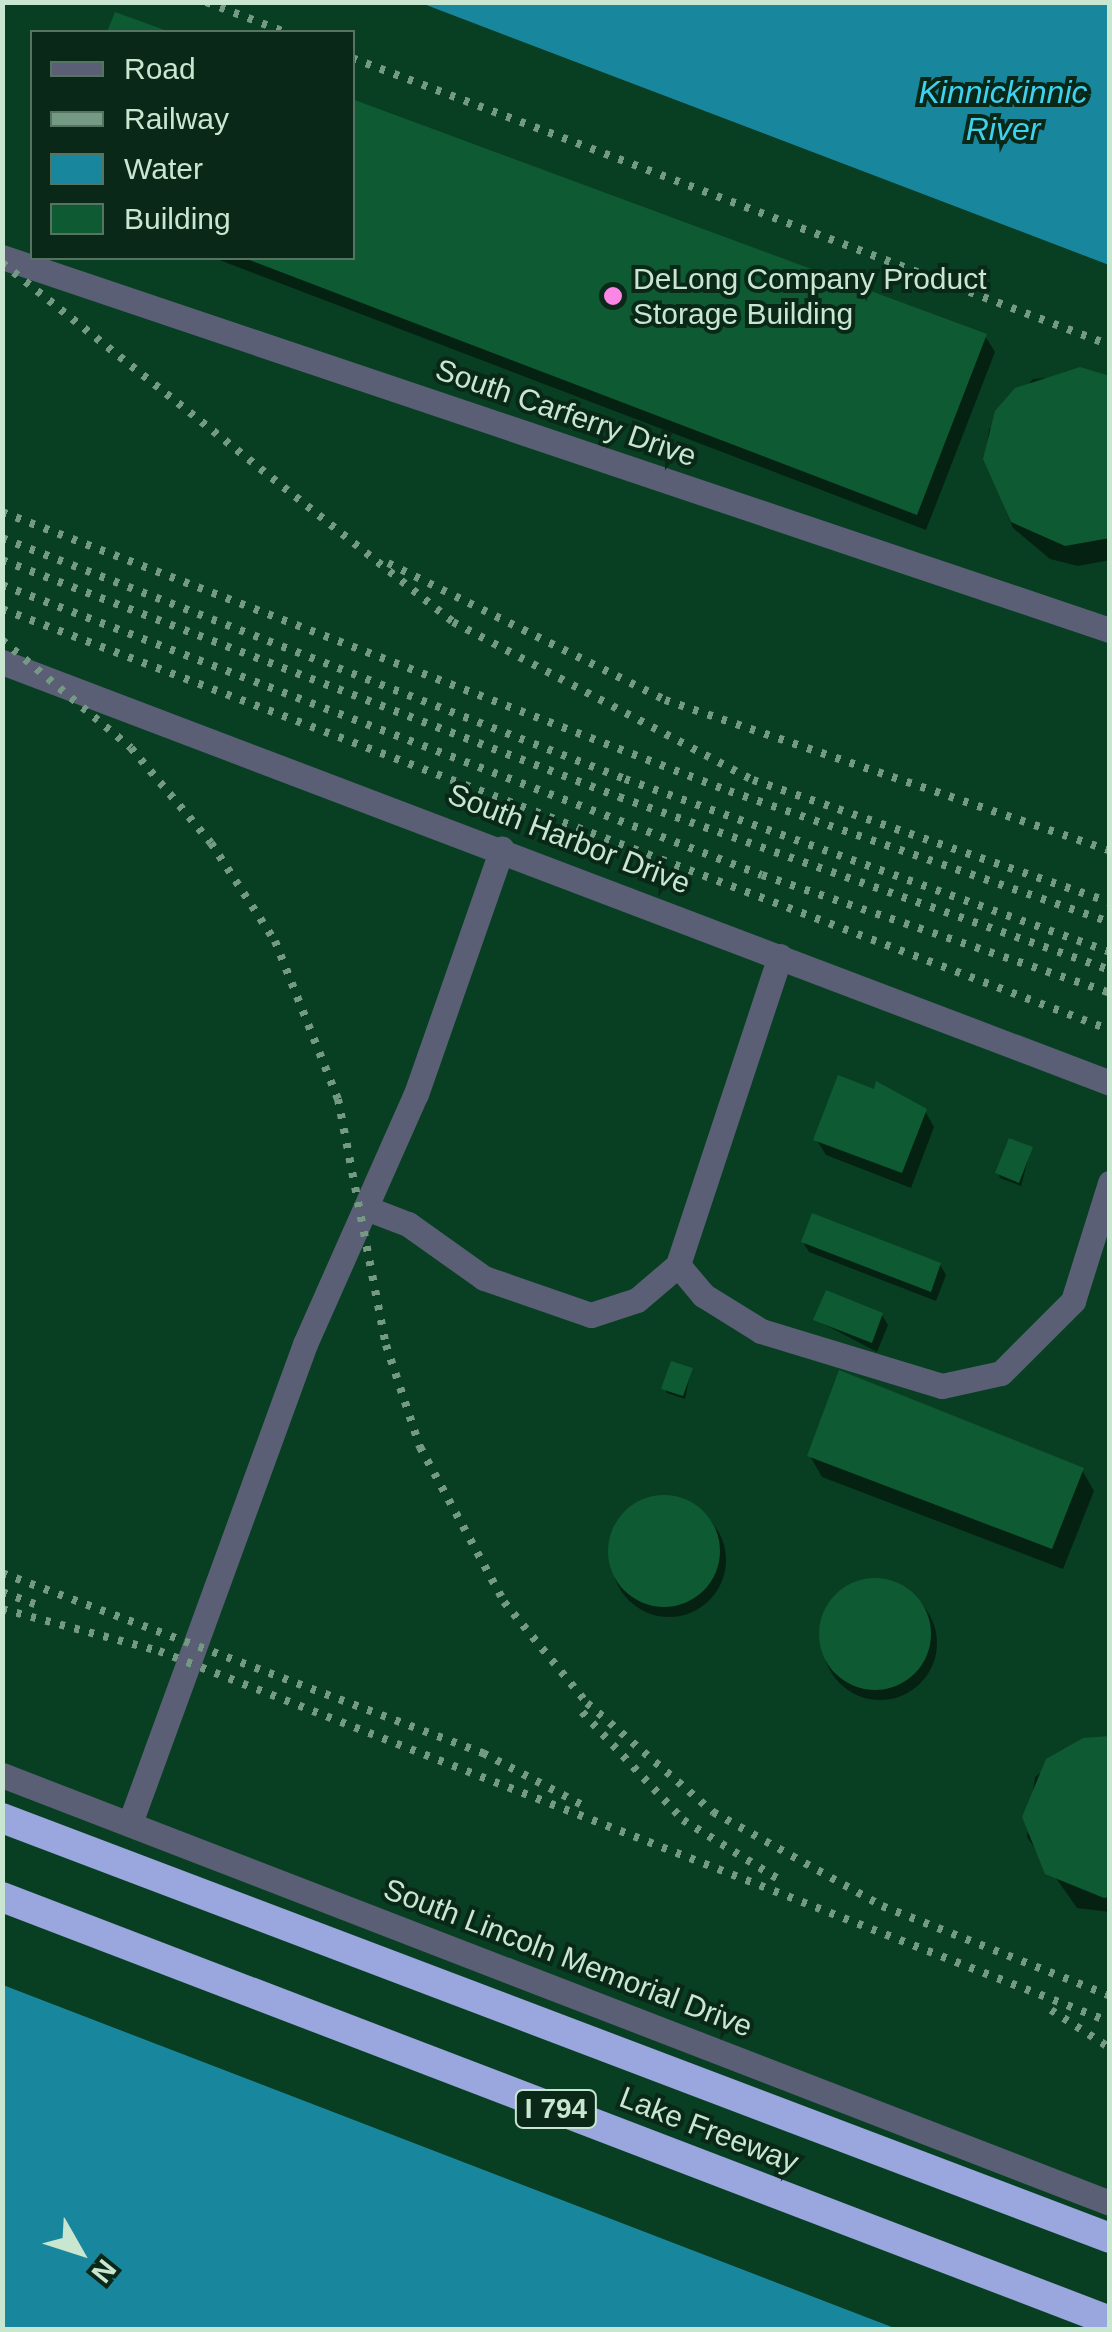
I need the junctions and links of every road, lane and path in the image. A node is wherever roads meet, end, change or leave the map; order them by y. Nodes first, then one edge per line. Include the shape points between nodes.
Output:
1 (2, 257) edge
2 (1110, 630) edge
3 (2, 662) edge
4 (502, 848) junction
5 (780, 956) junction
6 (1110, 1083) edge
7 (1110, 1182) edge
8 (366, 1208) junction
9 (678, 1264) junction
10 (2, 1775) edge
11 (2, 1818) edge
12 (130, 1824) junction
13 (2, 1897) edge
14 (1110, 2203) edge
15 (1110, 2238) edge
16 (1110, 2320) edge

1 - 2 street, South Carferry Drive
3 - 4 street, South Harbor Drive
4 - 5 street, South Harbor Drive
4 - 8 street
5 - 6 street, South Harbor Drive
5 - 9 street
7 - 9 street via 1073,1301 1001,1373 942,1386 761,1331 703,1295
8 - 9 street via 408,1224 484,1278 590,1315 637,1300
8 - 12 street via 305,1344
10 - 12 street, South Lincoln Memorial Drive
11 - 15 highway, Lake Freeway / I 794
12 - 14 street, South Lincoln Memorial Drive
13 - 16 highway, Lake Freeway / I 794

